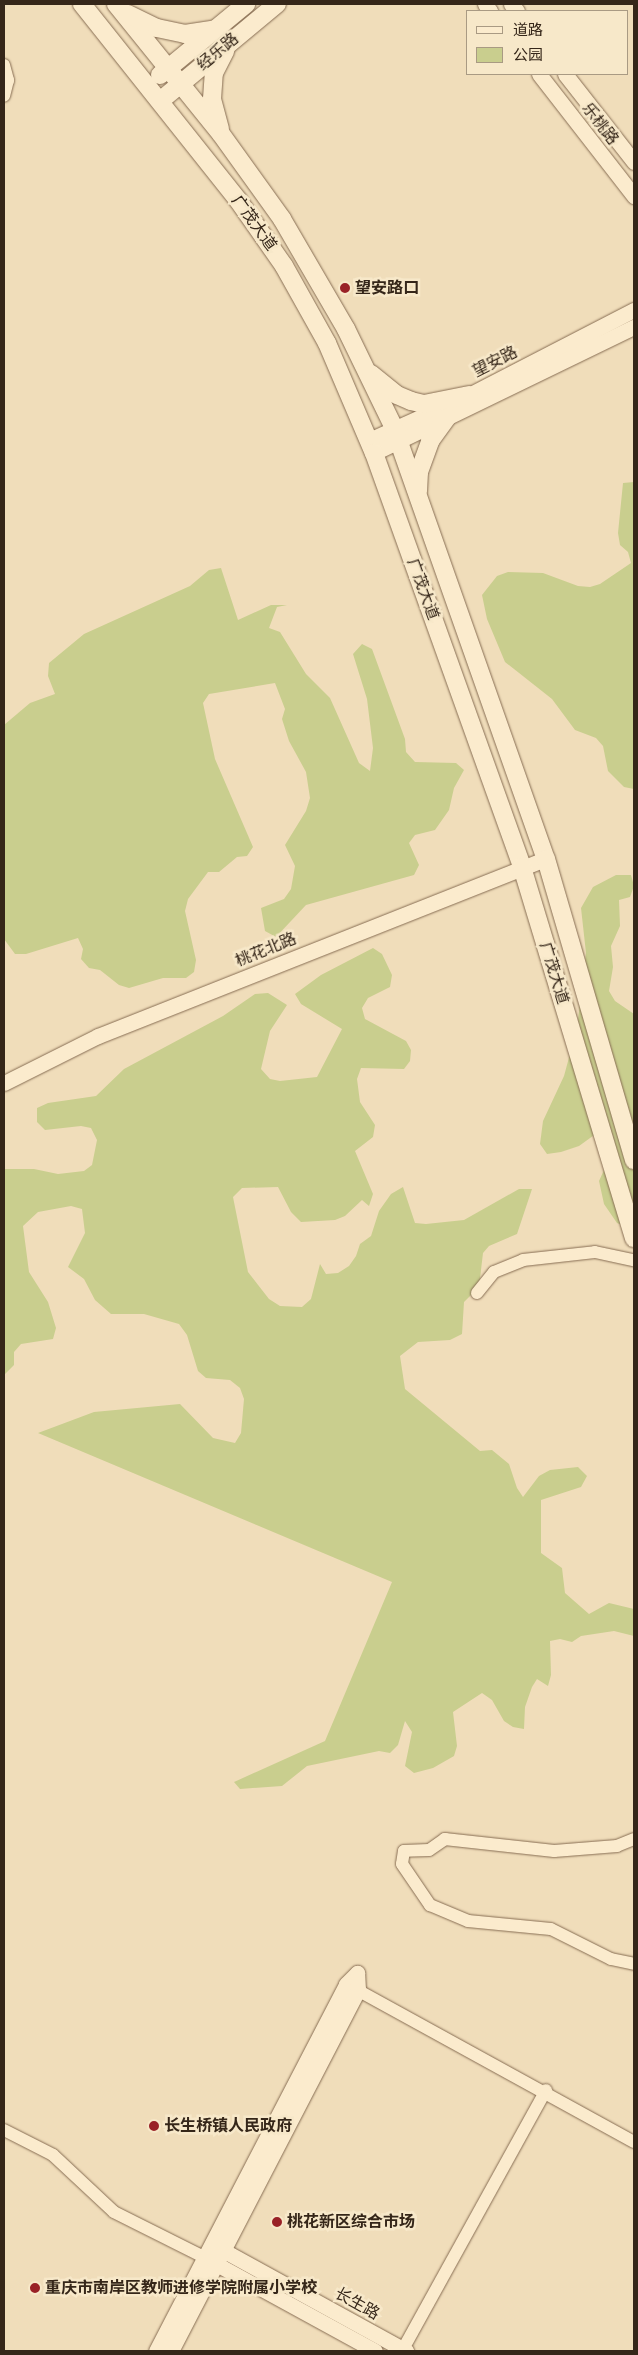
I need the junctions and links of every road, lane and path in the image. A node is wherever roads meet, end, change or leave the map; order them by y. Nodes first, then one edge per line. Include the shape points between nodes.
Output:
1 (82, 4) edge
2 (246, 4) edge
3 (277, 4) edge
4 (119, 8) edge
5 (215, 29) junction
6 (229, 44) junction
7 (4, 65) edge
8 (168, 68) junction
9 (540, 75) edge
10 (566, 75) edge
11 (180, 84) junction
12 (148, 85) junction
13 (4, 96) edge
14 (160, 101) junction
15 (221, 134) junction
16 (634, 162) edge
17 (634, 196) edge
18 (634, 310) edge
19 (634, 326) edge
20 (365, 368) junction
21 (469, 395) junction
22 (447, 418) junction
23 (396, 434) junction
24 (372, 446) junction
25 (417, 494) junction
26 (546, 859) junction
27 (522, 867) junction
28 (4, 1083) edge
29 (634, 1160) edge
30 (634, 1240) edge
31 (634, 1260) edge
32 (477, 1293) dead end
33 (634, 1839) edge
34 (634, 1964) edge
35 (352, 1987) joint
36 (546, 2090) junction
37 (4, 2130) edge
38 (634, 2142) edge
39 (215, 2254) junction
40 (156, 2351) edge
41 (171, 2351) edge
42 (375, 2351) edge
43 (404, 2351) edge

1 - 12 main road, 广茂大道
2 - 5 main road, 经乐路
3 - 6 main road, 经乐路
4 - 5 main road via 157,28 185,34
4 - 8 main road, 广茂大道
5 - 8 main road, 经乐路
6 - 11 main road, 经乐路
6 - 15 main road via 214,73 212,99
7 - 13 street via 8,80
8 - 11 main road, 广茂大道
8 - 12 main road, 经乐路
9 - 17 street, 乐桃路
10 - 16 street, 乐桃路
11 - 14 main road, 经乐路
11 - 15 main road, 广茂大道
12 - 14 main road, 广茂大道
14 - 24 main road, 广茂大道 via 284,266 327,343
15 - 20 main road, 广茂大道 via 295,240
18 - 21 street, 望安路
19 - 22 street, 望安路
20 - 21 main road via 397,395 411,401 424,404
20 - 23 main road, 广茂大道
21 - 23 street, 望安路
22 - 23 street, 望安路
22 - 25 main road via 430,441 419,472
23 - 24 street, 望安路
23 - 25 main road, 广茂大道
24 - 27 main road, 广茂大道
25 - 26 main road, 广茂大道
26 - 27 street, 桃花北路
26 - 29 main road, 广茂大道
27 - 28 street, 桃花北路 via 98,1036
27 - 30 main road, 广茂大道
31 - 32 street via 595,1252 524,1260 494,1272
33 - 34 street via 617,1846 554,1851 445,1839 429,1850 404,1851 402,1864 430,1905 468,1921 551,1929 611,1959
35 - 36 street
35 - 39 street
36 - 38 street
36 - 43 street
37 - 39 street via 53,2154 114,2212
39 - 40 street
39 - 41 street
39 - 42 street, 长生路
39 - 43 street, 长生路

